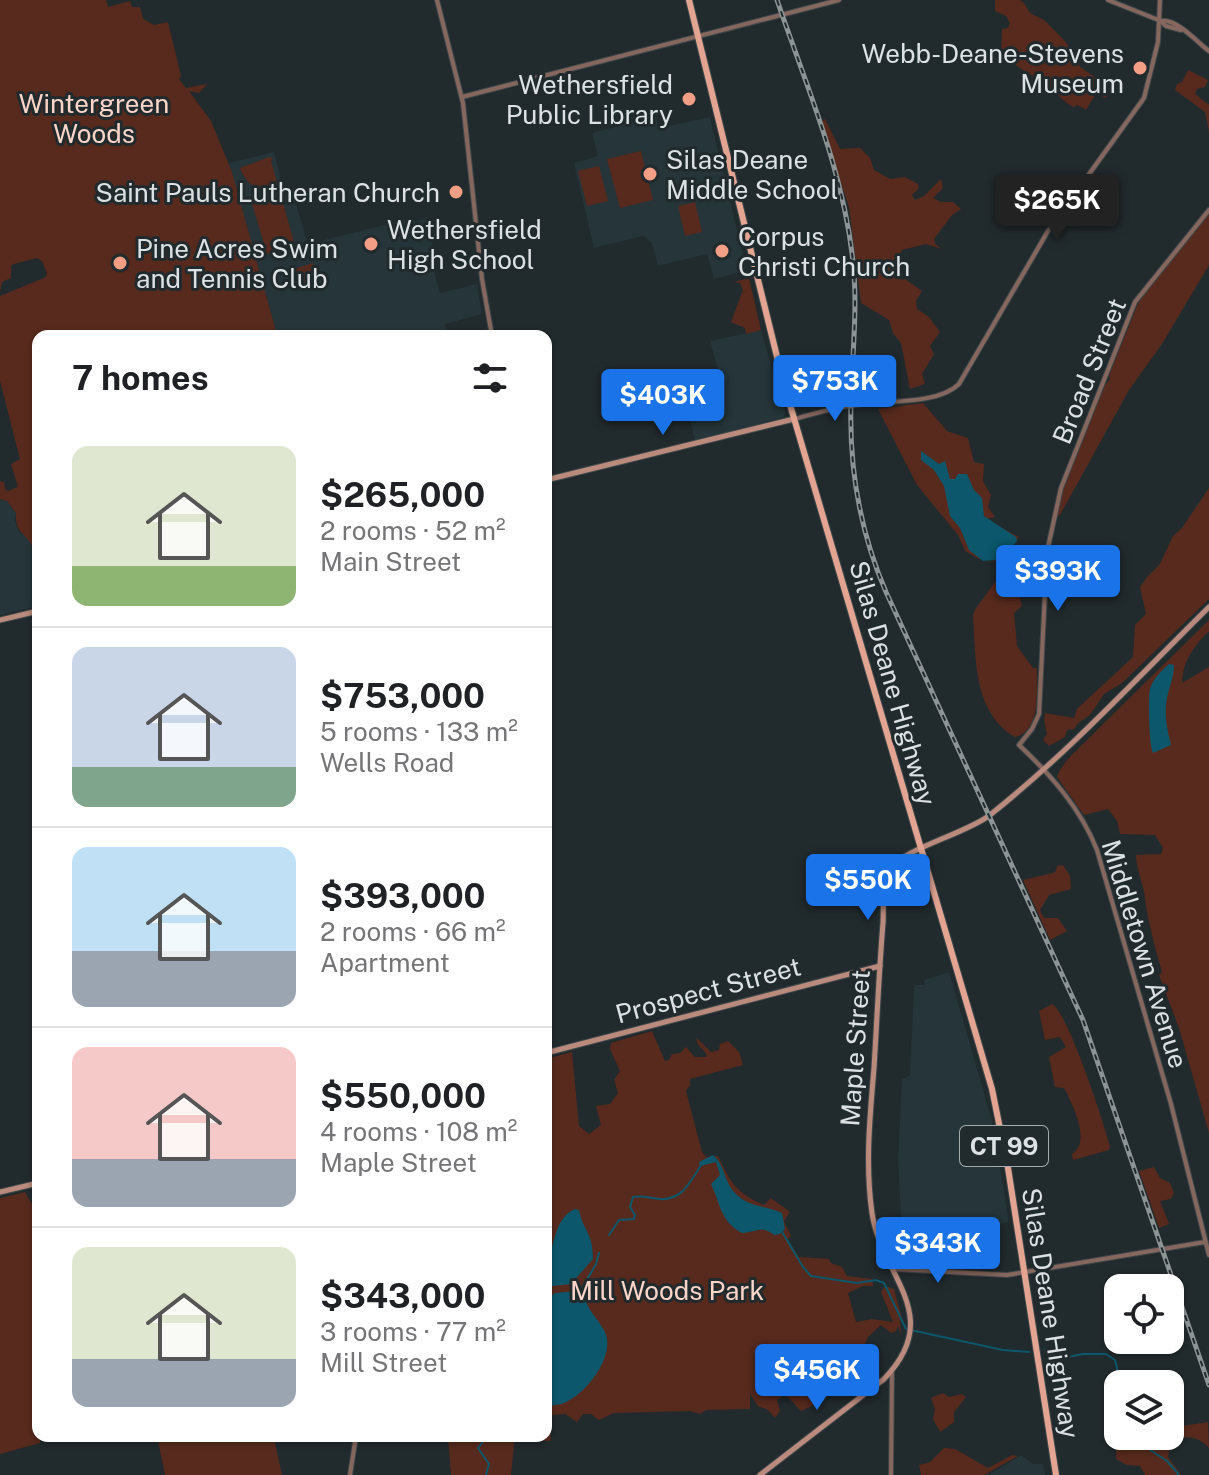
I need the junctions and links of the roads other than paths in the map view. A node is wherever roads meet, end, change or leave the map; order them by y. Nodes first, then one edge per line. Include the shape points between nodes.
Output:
1 (437, 0) edge
2 (689, 0) edge
3 (839, 0) edge
4 (1108, 0) edge
5 (1160, 0) edge
6 (1161, 21) junction
7 (698, 36) junction
8 (1209, 51) edge
9 (462, 97) junction
10 (1209, 210) edge
11 (491, 330) edge
12 (794, 419) junction
13 (552, 479) edge
14 (1209, 607) edge
15 (32, 612) edge
16 (0, 620) edge
17 (1019, 745) joint
18 (1044, 768) junction
19 (921, 850) junction
20 (880, 966) junction
21 (552, 1051) edge
22 (32, 1184) edge
23 (0, 1192) edge
24 (1205, 1242) junction
25 (1209, 1255) edge
26 (893, 1269) junction
27 (1025, 1272) junction
28 (892, 1370) junction
29 (355, 1442) edge
30 (350, 1475) edge
31 (760, 1475) edge
32 (891, 1475) edge
33 (1056, 1475) edge

1 - 9 street
2 - 7 main road, Silas Deane Highway / CT 99
3 - 7 street
4 - 6 street
5 - 6 street
6 - 8 street
6 - 12 street via 1141,103 1048,231 956,388
7 - 9 street
7 - 12 main road, Silas Deane Highway / CT 99
9 - 11 street
10 - 17 street, Broad Street via 1135,302 1061,488 1046,559 1039,714
12 - 13 main road
12 - 19 main road, Silas Deane Highway / CT 99
14 - 18 main road, Maple Street
15 - 16 main road
17 - 18 street, Middletown Avenue
18 - 19 main road, Maple Street via 983,820
18 - 24 street, Middletown Avenue via 1076,810 1097,850 1169,1095
19 - 20 main road, Maple Street via 899,860 887,877
19 - 27 main road, Silas Deane Highway / CT 99 via 992,1089
20 - 21 main road, Prospect Street
20 - 26 main road, Maple Street via 869,1173 875,1229
22 - 23 main road
24 - 25 street, Middletown Avenue
24 - 27 street
26 - 27 street
26 - 28 main road, Maple Street via 907,1301 909,1330
27 - 33 main road, Silas Deane Highway / CT 99
28 - 31 main road, Maple Street
28 - 32 street
29 - 30 street

